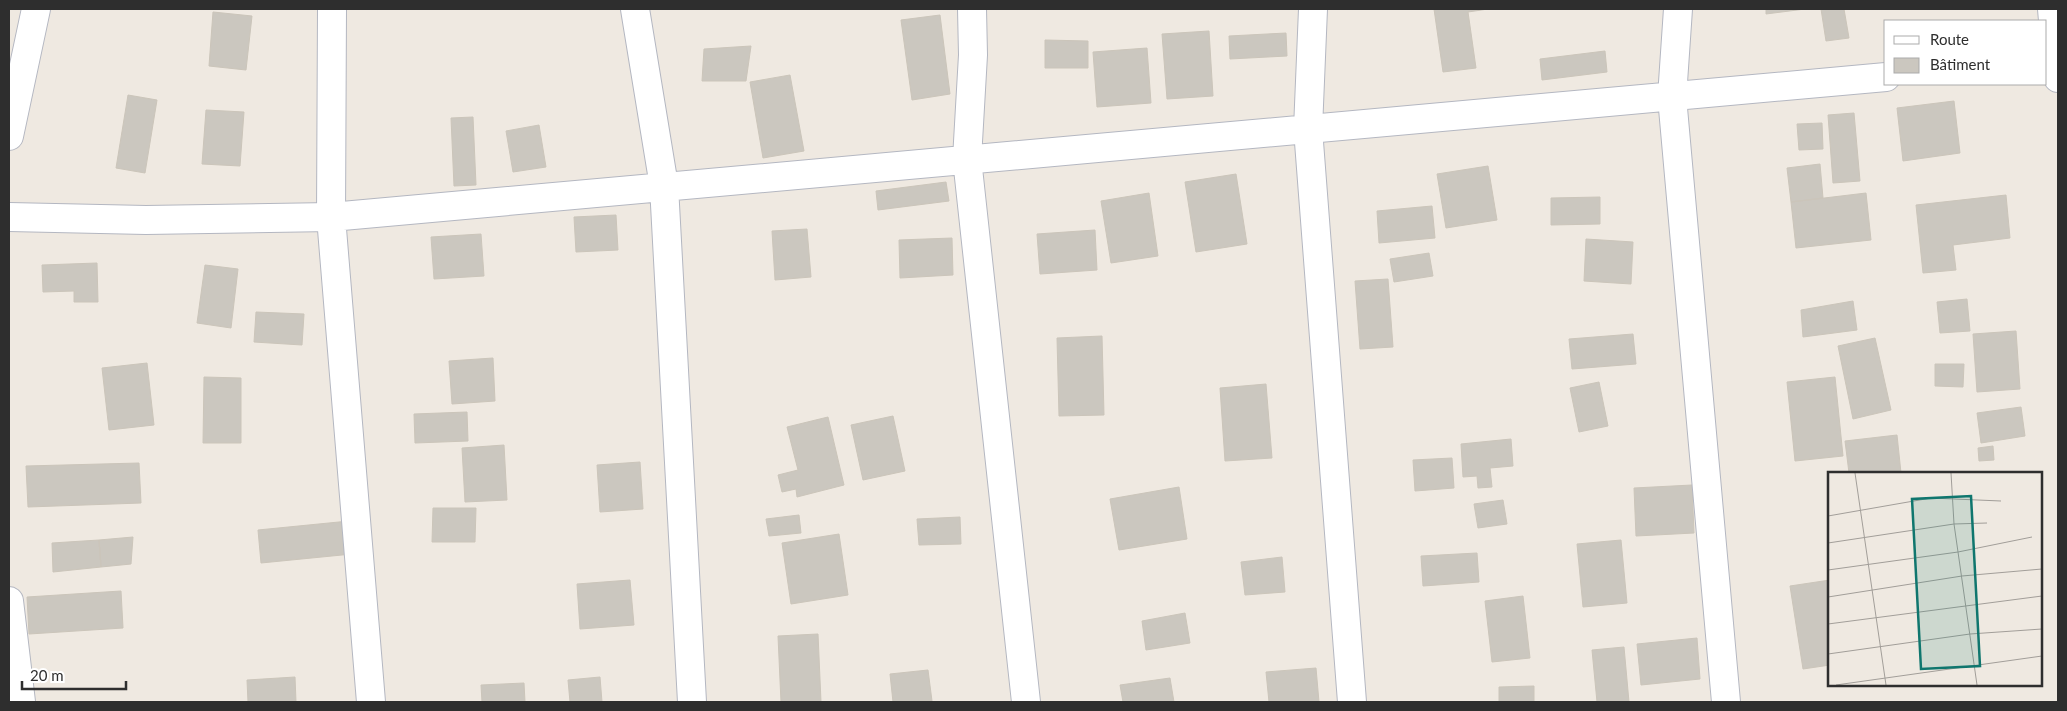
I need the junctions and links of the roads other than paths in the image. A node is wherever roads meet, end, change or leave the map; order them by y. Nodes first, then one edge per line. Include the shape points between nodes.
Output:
1 (36, 9) edge
2 (332, 9) edge
3 (635, 9) edge
4 (972, 9) edge
5 (1313, 9) edge
6 (1678, 9) edge
7 (2052, 9) edge
8 (2055, 66) edge
9 (1884, 77) edge
10 (1672, 97) junction
11 (1308, 129) junction
12 (9, 136) edge
13 (967, 159) junction
14 (664, 186) junction
15 (9, 217) edge
16 (331, 218) junction
17 (9, 602) edge
18 (21, 702) edge
19 (371, 702) edge
20 (692, 702) edge
21 (1026, 702) edge
22 (1352, 702) edge
23 (1726, 702) edge

1 - 12 street
2 - 16 street
3 - 14 street
4 - 13 street via 973,55
5 - 11 street
6 - 10 street
7 - 8 street
9 - 10 street
10 - 11 street
10 - 23 street
11 - 13 street
11 - 22 street
13 - 14 street
13 - 21 street
14 - 16 street
14 - 20 street
15 - 16 street via 146,220
16 - 19 street
17 - 18 street

